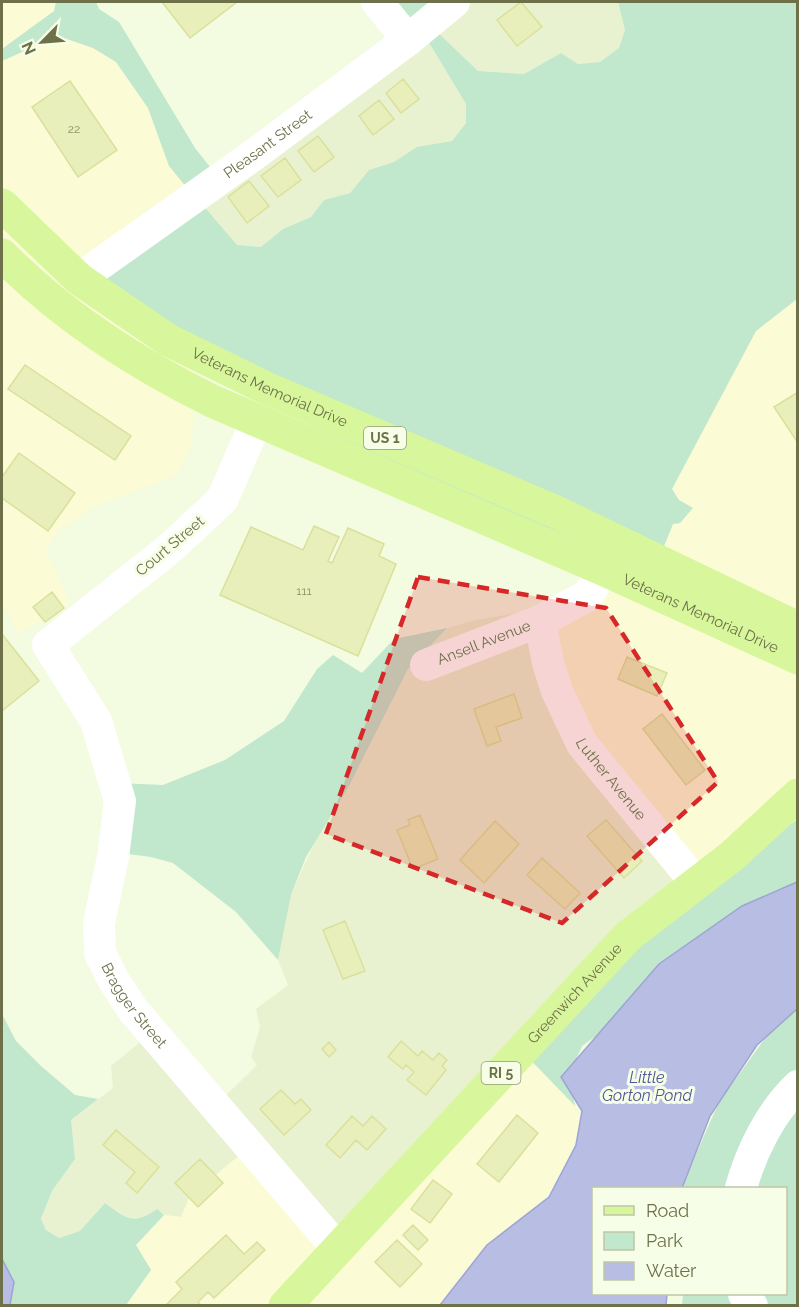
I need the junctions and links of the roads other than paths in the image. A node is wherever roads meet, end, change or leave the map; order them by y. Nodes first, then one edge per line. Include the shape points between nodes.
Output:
1 (377, 2) edge
2 (454, 2) edge
3 (408, 40) junction
4 (2, 205) edge
5 (2, 255) edge
6 (78, 279) junction
7 (257, 420) junction
8 (605, 570) junction
9 (540, 621) junction
10 (798, 628) edge
11 (48, 645) joint
12 (798, 658) edge
13 (426, 664) dead end
14 (798, 795) edge
15 (798, 828) edge
16 (732, 856) junction
17 (696, 883) junction
18 (798, 1086) edge
19 (741, 1187) edge
20 (337, 1248) junction
21 (285, 1305) edge

1 - 3 street
2 - 3 street, Pleasant Street
3 - 6 street, Pleasant Street
4 - 6 main road, Veterans Memorial Drive / US 1
5 - 7 main road, Veterans Memorial Drive / US 1 via 54,302 153,371
6 - 10 main road, Veterans Memorial Drive / US 1 via 168,340 258,384 556,512
7 - 8 main road, Veterans Memorial Drive / US 1
7 - 11 street, Court Street via 222,500 169,549
8 - 9 street, Ansell Avenue via 587,596
8 - 12 main road, Veterans Memorial Drive / US 1
9 - 13 street, Ansell Avenue
9 - 17 street, Luther Avenue via 548,663 582,744
11 - 20 street, Bragger Street via 96,720 120,801 99,923 99,953 133,1010
14 - 16 main road, Greenwich Avenue / RI 5
15 - 16 main road, Greenwich Avenue / RI 5
16 - 17 main road, Greenwich Avenue / RI 5
17 - 20 main road, Greenwich Avenue / RI 5 via 628,936
18 - 19 street via 748,1162
20 - 21 main road, Greenwich Avenue / RI 5

